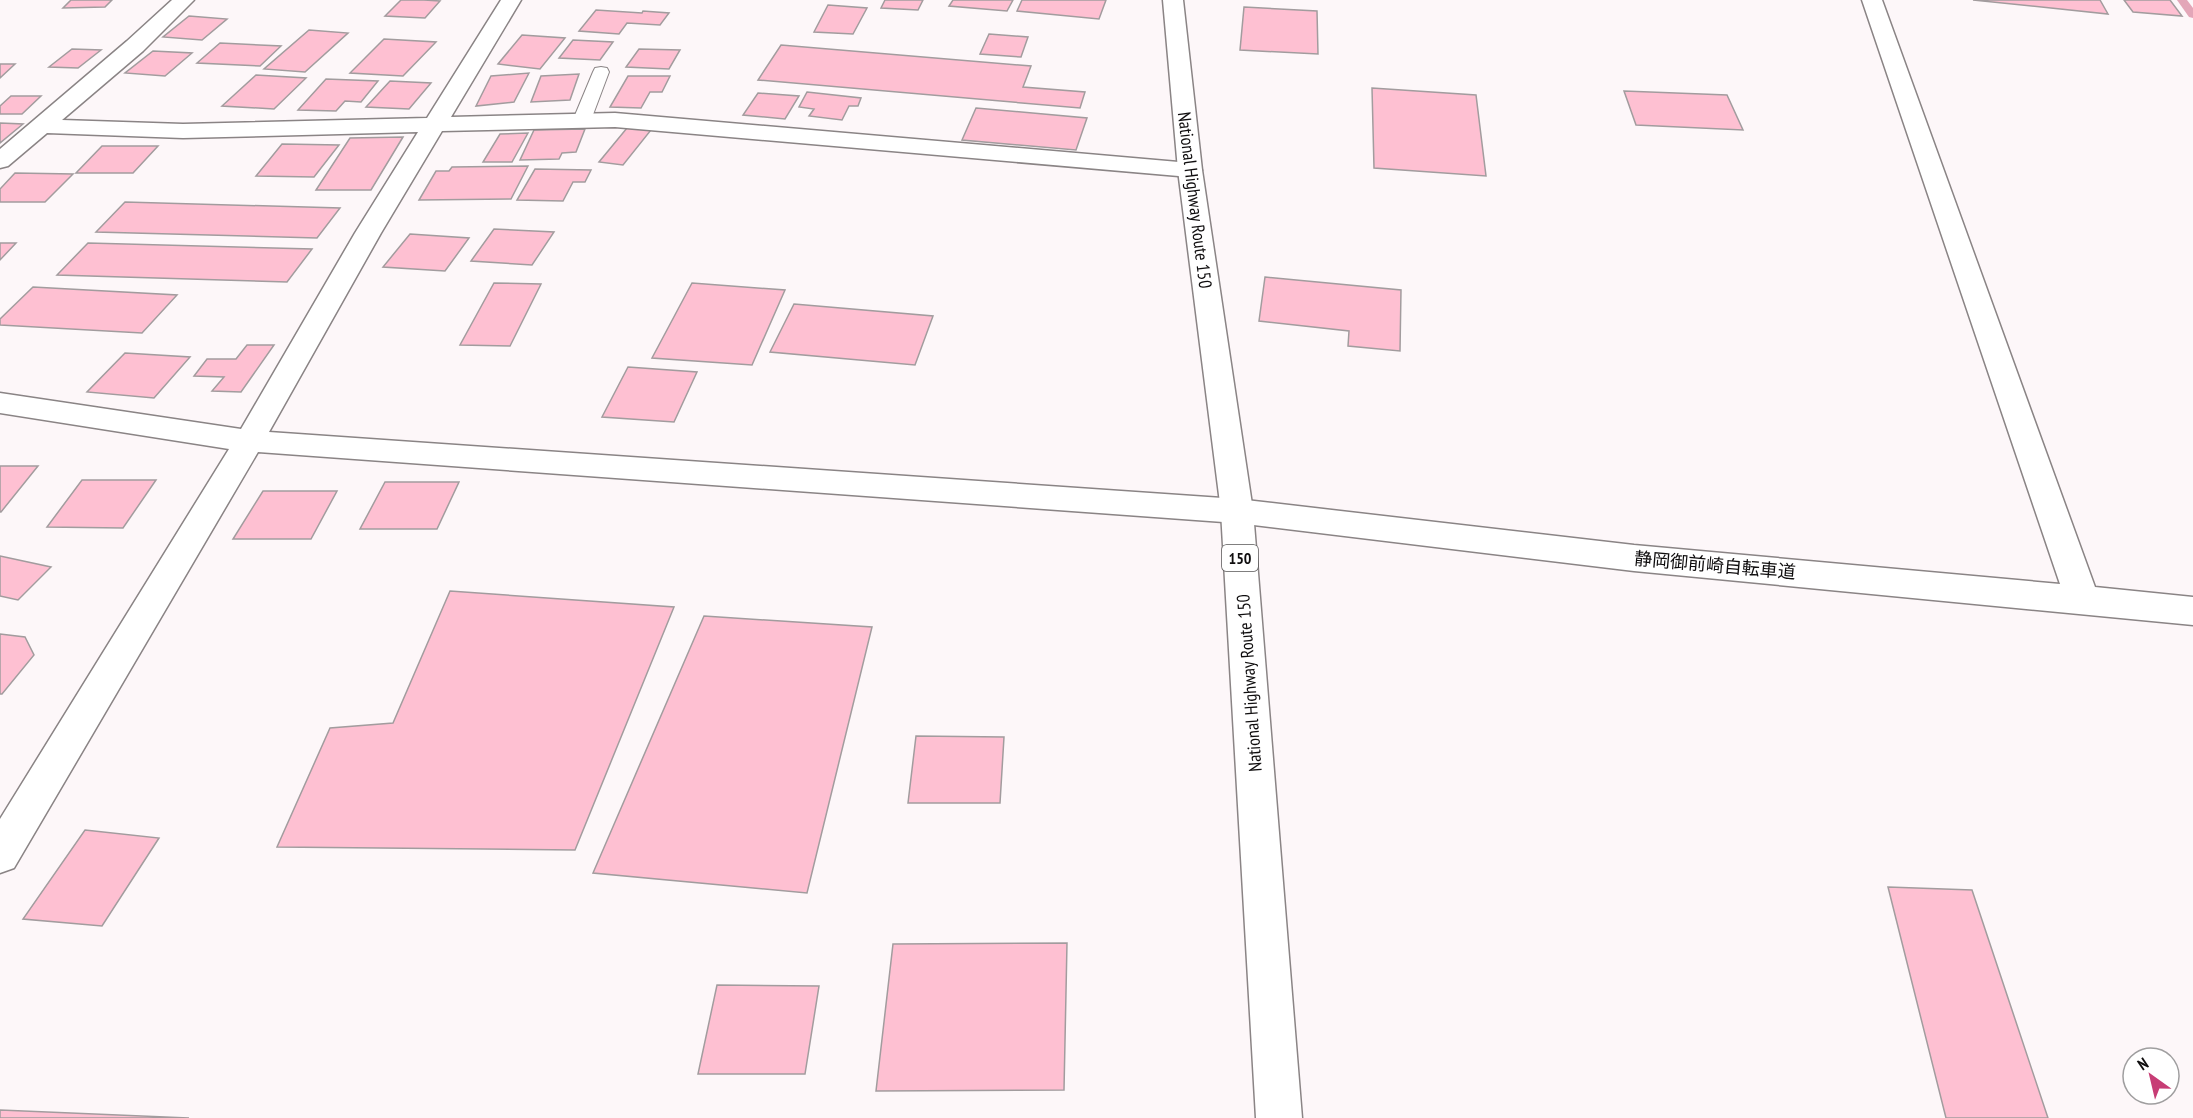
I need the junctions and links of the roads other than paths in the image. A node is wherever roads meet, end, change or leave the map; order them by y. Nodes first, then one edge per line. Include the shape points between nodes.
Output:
1 (184, 0) edge
2 (511, 0) edge
3 (1173, 0) edge
4 (1872, 0) edge
5 (601, 72) dead end
6 (582, 120) junction
7 (434, 124) junction
8 (43, 126) junction
9 (0, 161) edge
10 (1190, 170) junction
11 (0, 403) edge
12 (249, 441) junction
13 (1237, 511) junction
14 (2082, 599) junction
15 (2193, 611) edge
16 (0, 855) edge
17 (1279, 1118) edge

1 - 8 main road
2 - 7 main road
3 - 10 main road, National Highway Route 150 / 150
4 - 14 main road
5 - 6 lane
6 - 7 main road
6 - 10 main road
7 - 8 main road via 183,131
7 - 12 main road
8 - 9 main road
10 - 13 main road, National Highway Route 150 / 150
11 - 12 main road, 静岡御前崎自転車道
12 - 13 main road, 静岡御前崎自転車道
12 - 16 main road
13 - 14 main road, 静岡御前崎自転車道 via 1634,558
13 - 17 main road, National Highway Route 150 / 150
14 - 15 main road, 静岡御前崎自転車道

